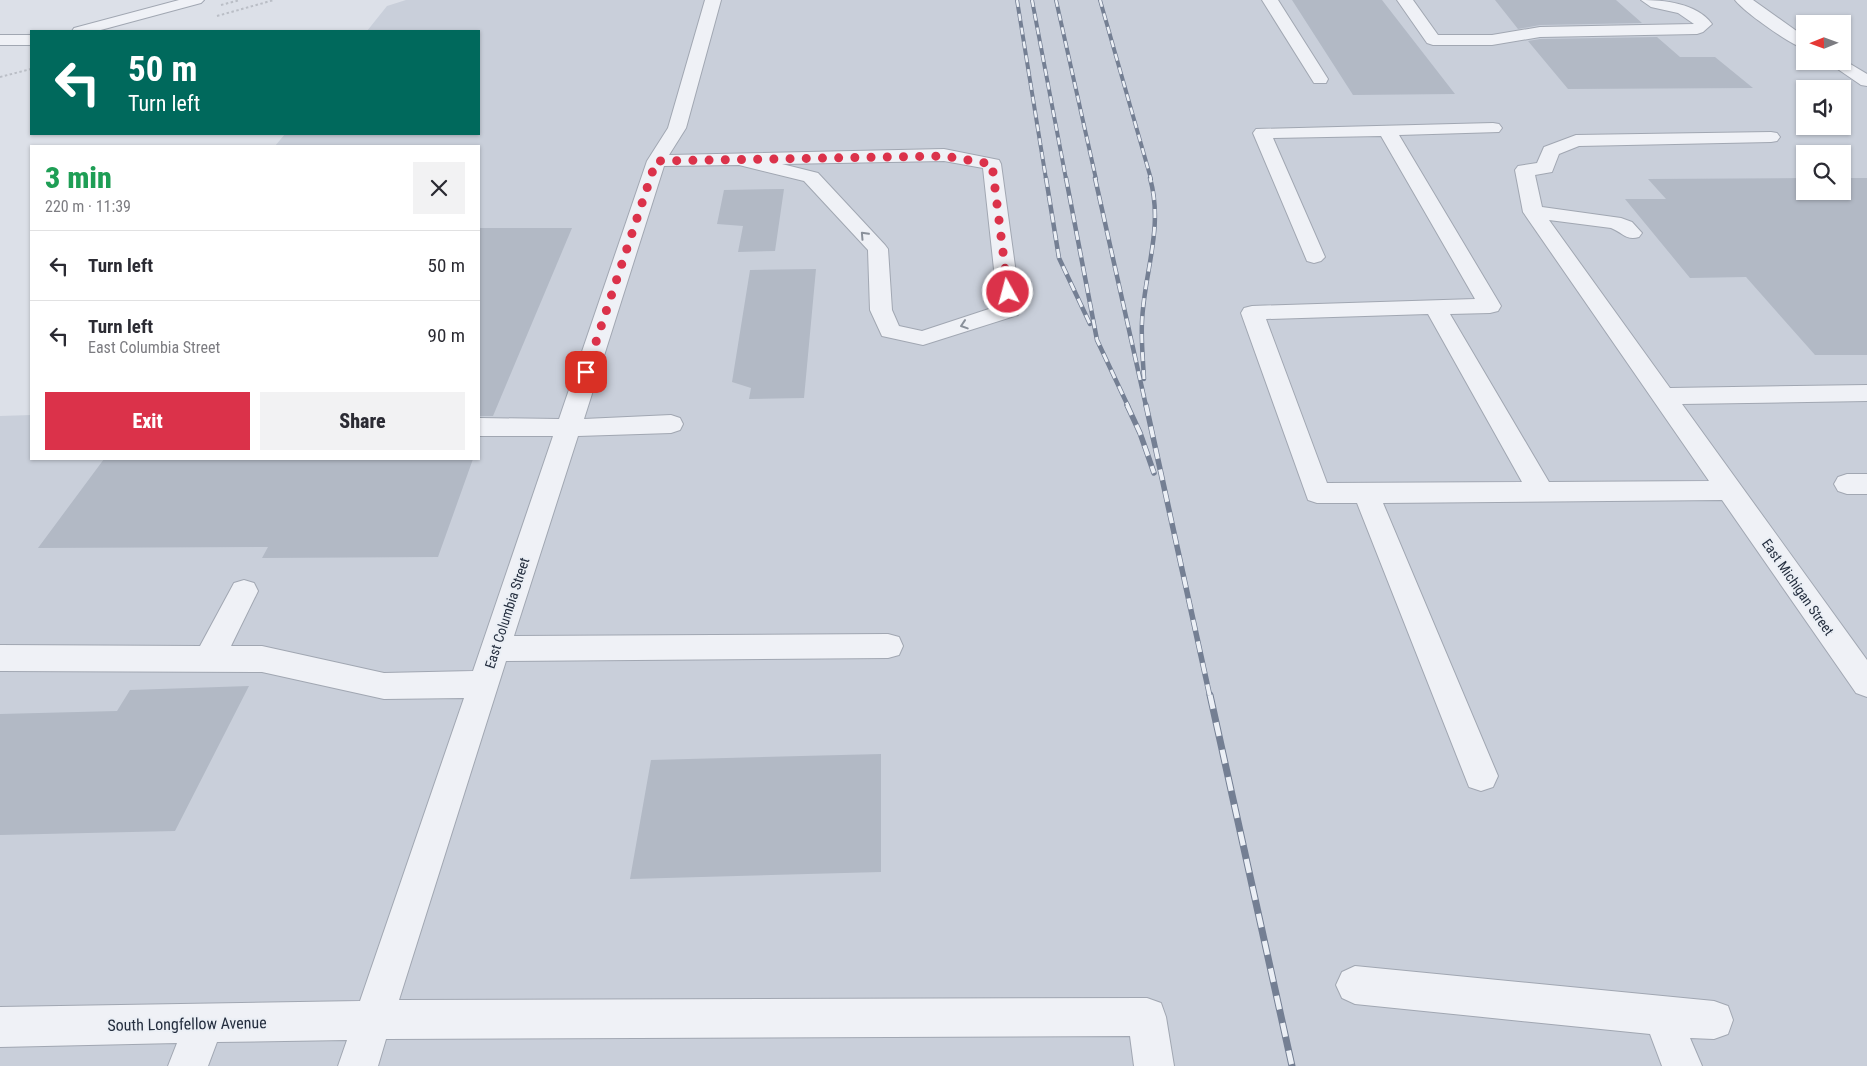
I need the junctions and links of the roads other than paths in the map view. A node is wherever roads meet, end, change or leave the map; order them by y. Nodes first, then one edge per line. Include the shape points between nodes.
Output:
1 (196, 0) edge
2 (713, 0) edge
3 (1270, 0) edge
4 (1405, 0) edge
5 (1650, 0) edge
6 (1743, 0) edge
7 (84, 30) edge
8 (1796, 38) edge
9 (0, 40) edge
10 (30, 40) edge
11 (1849, 70) edge
12 (1320, 79) dead end
13 (1867, 81) edge
14 (1493, 128) dead end
15 (1387, 130) junction
16 (1771, 137) dead end
17 (738, 159) junction
18 (656, 161) junction
19 (1533, 212) junction
20 (1632, 233) dead end
21 (1314, 257) dead end
22 (1435, 308) junction
23 (1867, 393) edge
24 (1663, 396) junction
25 (671, 424) dead end
26 (480, 427) edge
27 (568, 428) junction
28 (1540, 490) junction
29 (1729, 490) junction
30 (1366, 493) junction
31 (244, 591) dead end
32 (888, 646) dead end
33 (495, 649) junction
34 (0, 658) edge
35 (210, 659) junction
36 (484, 684) junction
37 (1867, 684) edge
38 (1481, 776) dead end
39 (1354, 984) dead end
40 (1662, 1016) junction
41 (373, 1020) junction
42 (1714, 1020) dead end
43 (205, 1023) junction
44 (0, 1027) edge
45 (188, 1066) edge
46 (358, 1066) edge
47 (1154, 1066) edge
48 (1682, 1066) edge

1 - 7 street
2 - 18 street, East Columbia Street via 677,128
3 - 12 street
4 - 5 street via 1433,40 1492,40 1540,32 1697,29 1704,24 1683,10
6 - 8 street
9 - 10 street
11 - 13 street
14 - 15 street
15 - 21 street via 1262,133
15 - 22 street via 1490,306
16 - 19 street via 1576,141 1551,151 1544,168 1525,170
17 -> 17 street via 944,156 992,164 1010,310 923,338 890,332 881,310 878,249 811,177
17 - 18 street
18 - 27 street, East Columbia Street
19 - 20 street via 1614,222
19 - 24 street, East Michigan Street
22 - 28 street
22 - 30 street via 1252,313 1317,493
23 - 24 street
24 - 29 street, East Michigan Street
25 - 27 street
26 - 27 street
27 - 33 street, East Columbia Street
28 - 29 street
28 - 30 street
29 - 37 street, East Michigan Street
30 - 38 street
31 - 35 street
32 - 33 street
33 - 36 street, East Columbia Street
34 - 35 street
35 - 36 street via 262,659 384,686
36 - 41 street, East Columbia Street
39 - 40 street
40 - 42 street
40 - 48 street
41 - 43 street, South Longfellow Avenue
41 - 46 street, East Columbia Street
41 - 47 street, South Longfellow Avenue via 1147,1017
43 - 44 street, South Longfellow Avenue
43 - 45 street

